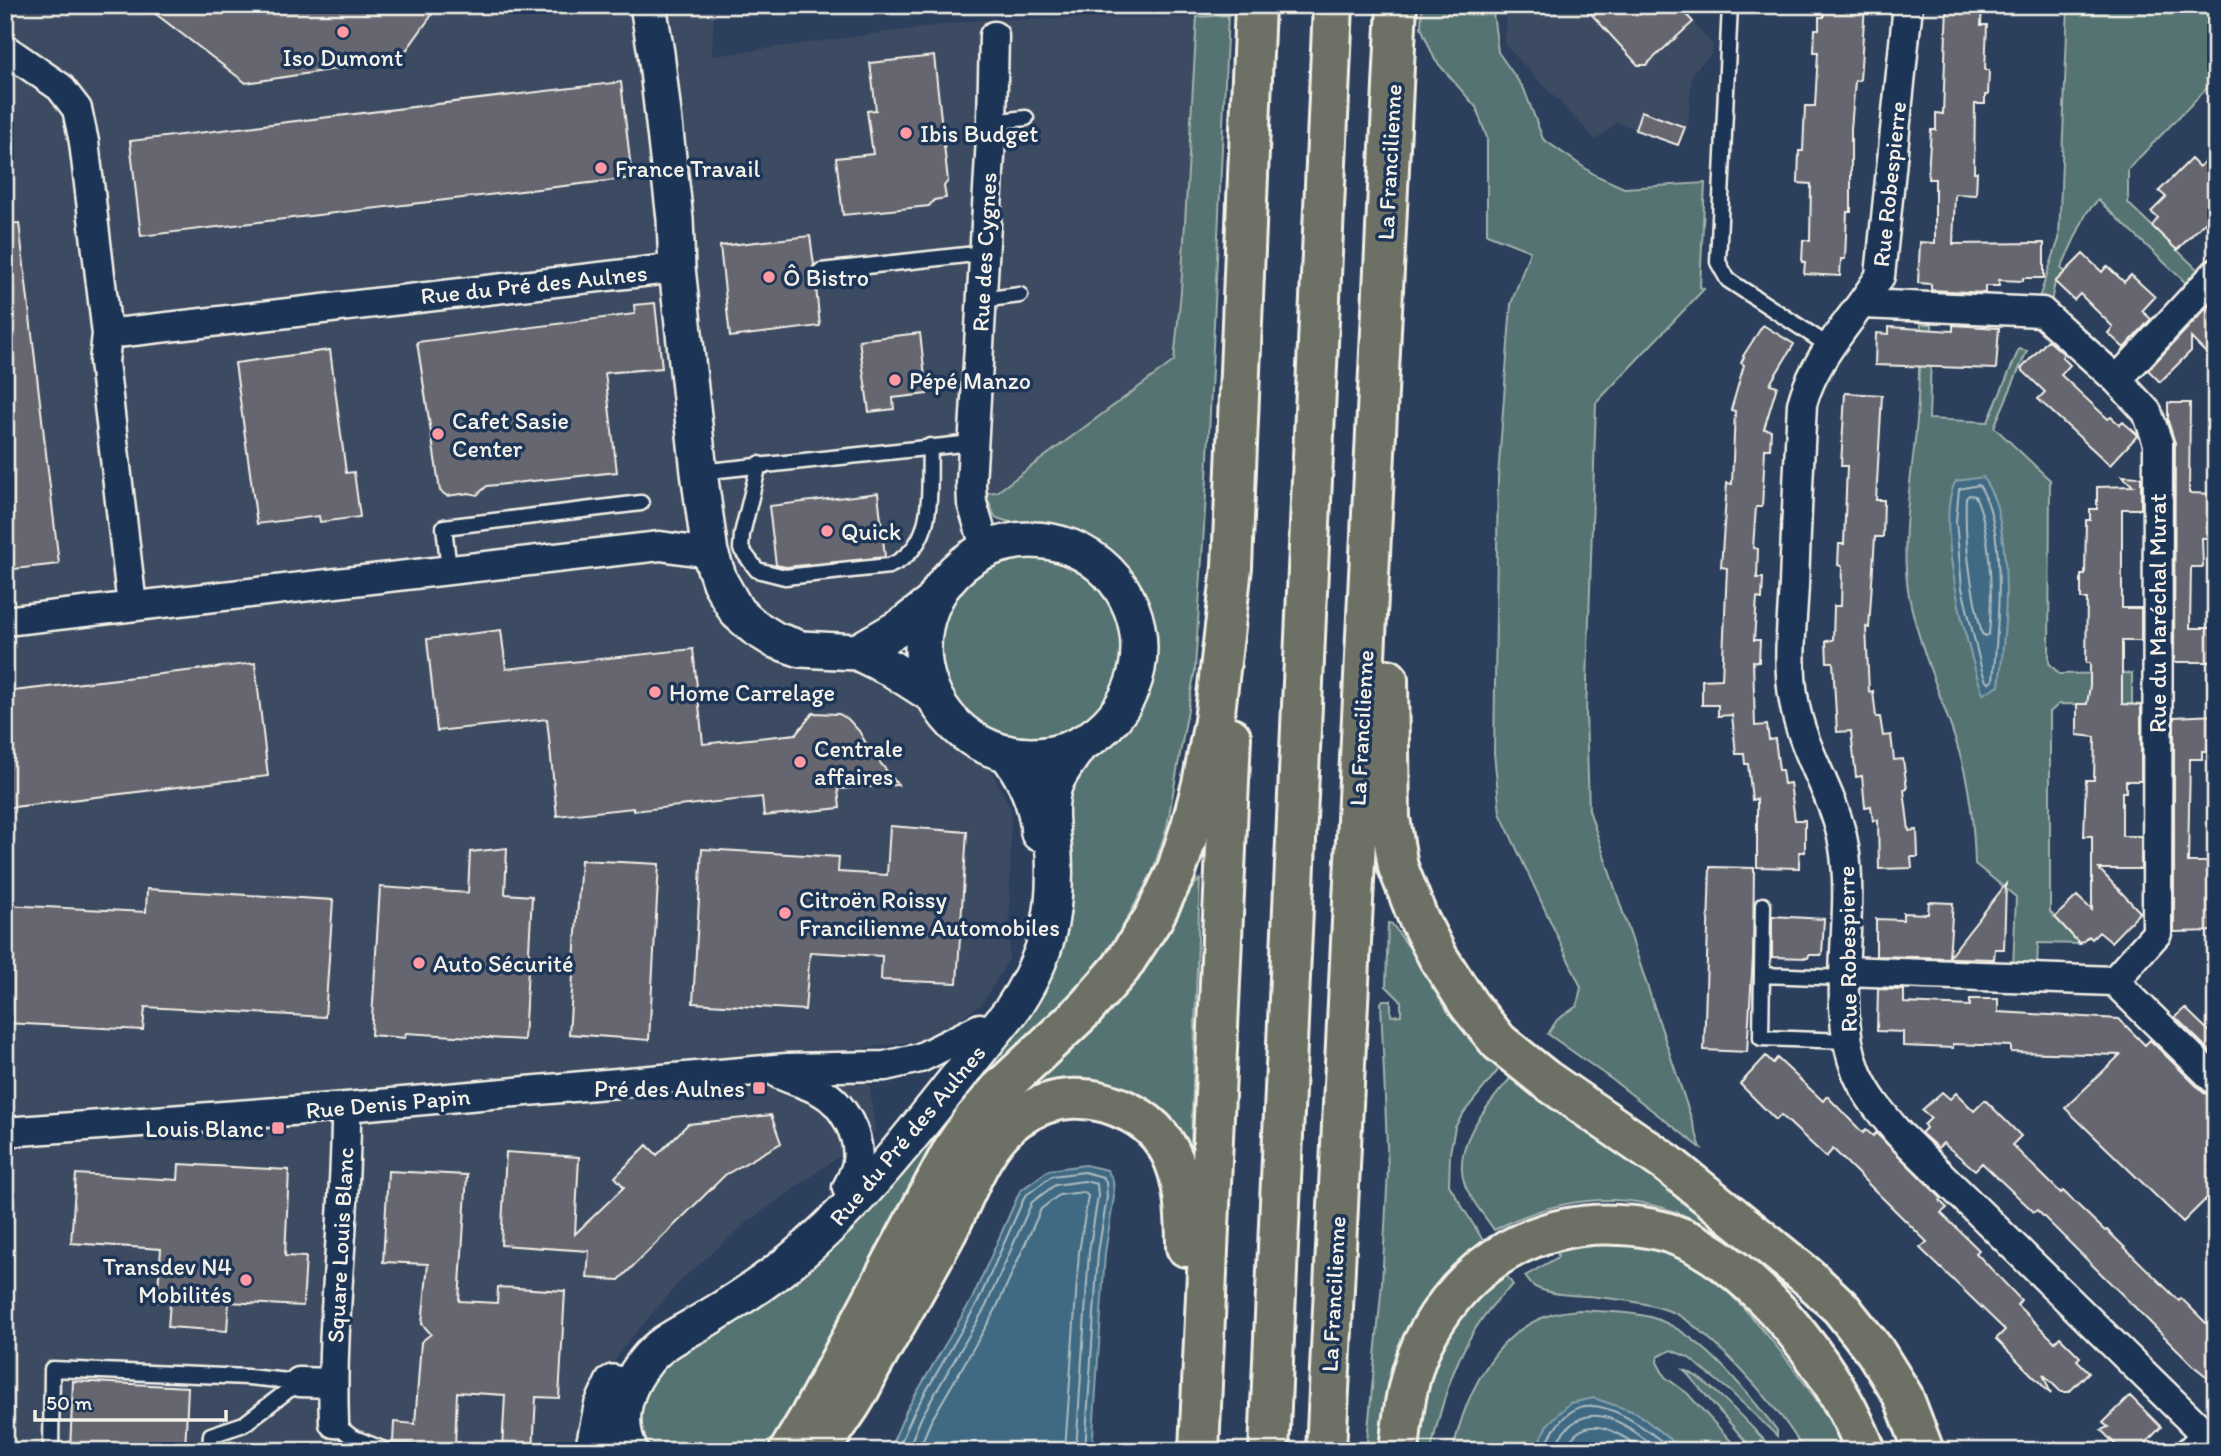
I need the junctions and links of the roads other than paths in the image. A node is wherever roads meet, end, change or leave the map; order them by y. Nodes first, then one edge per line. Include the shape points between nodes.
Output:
1 (648, 5) edge
2 (1255, 5) edge
3 (1333, 5) edge
4 (1396, 5) edge
5 (1908, 5) edge
6 (1729, 6) edge
7 (994, 36) dead end
8 (5, 49) edge
9 (1026, 118) dead end
10 (992, 122) junction
11 (984, 253) junction
12 (677, 268) junction
13 (821, 271) dead end
14 (2216, 273) edge
15 (1020, 295) dead end
16 (981, 300) junction
17 (1863, 304) junction
18 (107, 334) junction
19 (1829, 346) junction
20 (2117, 380) junction
21 (972, 443) junction
22 (930, 446) junction
23 (760, 464) junction
24 (699, 472) junction
25 (641, 503) dead end
26 (986, 550) junction
27 (710, 554) junction
28 (1232, 567) junction
29 (449, 569) junction
30 (934, 601) junction
31 (132, 606) junction
32 (5, 621) edge
33 (1366, 630) junction
34 (857, 652) junction
35 (934, 696) junction
36 (1079, 745) junction
37 (1007, 753) junction
38 (1763, 905) dead end
39 (1762, 975) junction
40 (1845, 975) junction
41 (2114, 981) junction
42 (980, 1028) junction
43 (1847, 1041) junction
44 (769, 1070) junction
45 (2216, 1081) edge
46 (346, 1107) junction
47 (5, 1132) edge
48 (847, 1188) junction
49 (299, 1382) junction
50 (332, 1383) junction
51 (851, 1405) junction
52 (334, 1423) joint
53 (2208, 1436) edge
54 (51, 1451) edge
55 (210, 1451) edge
56 (387, 1451) edge
57 (593, 1451) edge
58 (630, 1451) edge
59 (789, 1451) edge
60 (821, 1451) edge
61 (842, 1451) edge
62 (1185, 1451) edge
63 (1199, 1451) edge
64 (1269, 1451) edge
65 (1326, 1451) edge
66 (1399, 1451) edge
67 (1866, 1451) edge
68 (1924, 1451) edge
69 (2180, 1451) edge

1 - 12 street
2 - 28 highway
3 - 64 highway
4 - 33 highway, La Francilienne
5 - 17 street, Rue Robespierre via 1880,276
6 - 19 lane via 1718,262 1728,280
7 - 10 street, Rue des Cygnes
8 - 18 street via 60,87 77,109
9 - 10 lane
10 - 11 street, Rue des Cygnes
11 - 13 lane
11 - 16 street, Rue des Cygnes
12 - 18 street, Rue du Pré des Aulnes
12 - 24 street, Rue du Pré des Aulnes
14 - 20 street
15 - 16 lane
16 - 21 street, Rue des Cygnes
17 - 19 street, Rue Robespierre
17 - 20 street, Rue du Maréchal Murat via 2042,312
18 - 31 street via 104,362
19 - 40 street, Rue Robespierre via 1802,404 1790,653 1794,702 1844,845 1848,887
20 - 41 street, Rue du Maréchal Murat via 2147,412 2158,443 2157,933
21 - 22 lane
21 - 26 street, Rue des Cygnes via 972,503
22 - 23 lane
22 - 23 lane via 927,520 920,540 904,560 889,566 785,577 757,570 741,549
23 - 24 lane
24 - 27 street, Rue du Pré des Aulnes
25 - 29 lane via 444,527
26 - 30 street via 960,567
26 - 36 street via 1026,540 1068,546 1104,568 1129,601 1139,641 1133,683 1112,719
27 - 29 street via 660,546
27 - 34 street, Rue du Pré des Aulnes via 737,612 754,627 801,649
28 - 59 highway via 1202,784 1176,872 1154,918 1106,987 1019,1069 972,1121
28 - 63 highway via 1236,624
29 - 31 street
30 - 34 street
30 - 35 street via 923,643
31 - 32 street
33 - 65 highway, La Francilienne
33 - 68 highway via 1388,666 1390,818 1398,867 1418,918 1469,1005 1517,1057 1667,1163 1841,1308 1903,1396
34 - 35 street, Rue du Pré des Aulnes
35 - 37 street via 964,732
36 - 37 street via 1044,755
36 - 58 street, Rue du Pré des Aulnes via 1055,782 1051,803 1055,896 1048,937 1029,984 886,1166 843,1213 768,1278 676,1335 647,1360 628,1393 621,1419
37 - 42 street, Rue du Pré des Aulnes via 1024,776 1039,821 1039,918 1011,987
38 - 39 lane
39 - 40 lane
39 - 43 lane via 1761,1038
40 - 41 street
40 - 43 street, Rue Robespierre
41 - 45 street
42 - 44 street, Rue Denis Papin via 942,1049 900,1064
42 - 48 street, Rue du Pré des Aulnes
43 - 53 street, Rue Robespierre via 1874,1104 1899,1134
44 - 46 street, Rue Denis Papin
44 - 48 street, Rue Denis Papin via 822,1091 846,1116 857,1156
46 - 47 street, Rue Denis Papin
46 - 50 street, Square Louis Blanc via 347,1161
48 - 57 street, Rue du Pré des Aulnes via 765,1264 660,1328 635,1350 609,1390
49 - 50 street
49 - 54 lane via 52,1369
49 - 55 lane via 244,1424 211,1436
50 - 52 street, Square Louis Blanc
51 - 60 highway
51 - 61 highway via 853,1427
51 - 62 highway via 992,1143 1034,1108 1056,1100 1091,1098 1127,1111 1154,1129 1173,1156 1182,1182
52 - 56 lane via 352,1437
53 - 69 lane
66 - 67 highway via 1412,1371 1426,1335 1460,1286 1482,1266 1536,1236 1591,1223 1642,1226 1671,1234 1700,1246 1730,1267 1819,1363

